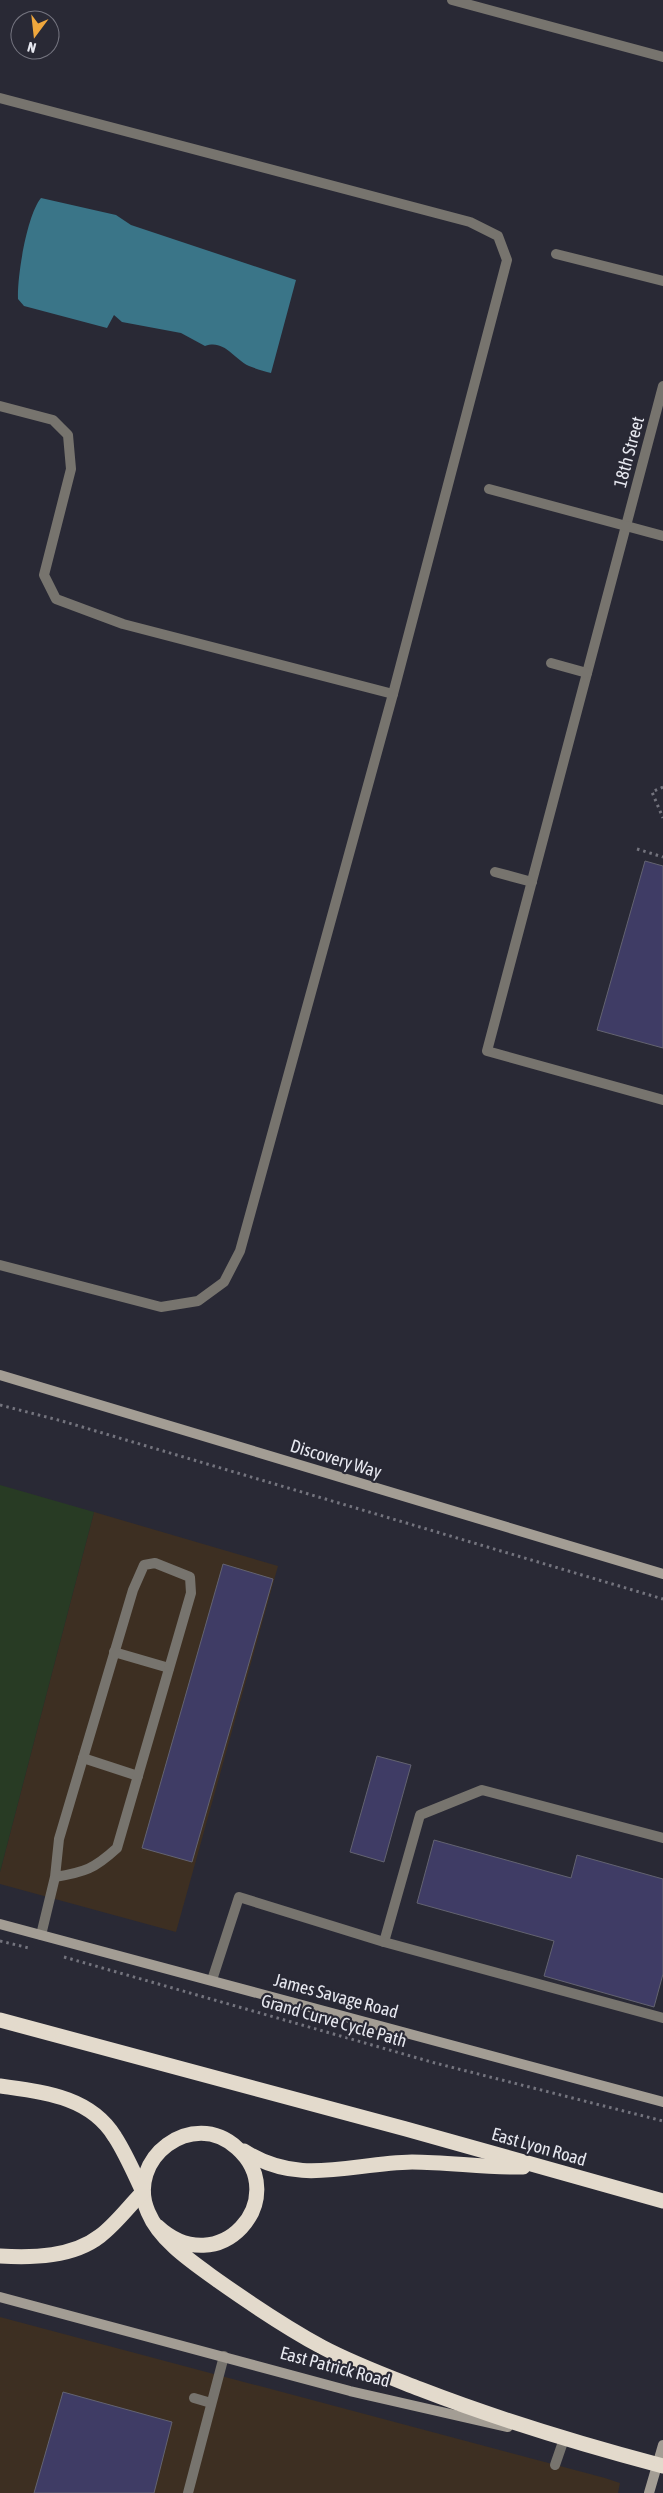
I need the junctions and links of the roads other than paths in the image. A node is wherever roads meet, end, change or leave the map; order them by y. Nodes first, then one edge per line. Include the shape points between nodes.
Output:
1 (452, 0) edge
2 (663, 57) edge
3 (0, 98) edge
4 (556, 254) dead end
5 (663, 281) edge
6 (663, 386) edge
7 (0, 406) edge
8 (490, 489) dead end
9 (626, 526) junction
10 (663, 536) edge
11 (551, 664) dead end
12 (587, 673) junction
13 (393, 694) junction
14 (495, 872) dead end
15 (532, 882) junction
16 (663, 1100) edge
17 (0, 1264) edge
18 (0, 1375) edge
19 (663, 1574) edge
20 (114, 1652) junction
21 (169, 1668) junction
22 (83, 1758) junction
23 (138, 1776) junction
24 (663, 1838) edge
25 (55, 1877) junction
26 (0, 1924) edge
27 (41, 1935) junction
28 (384, 1942) junction
29 (212, 1980) junction
30 (663, 2018) edge
31 (0, 2020) edge
32 (0, 2086) edge
33 (663, 2102) edge
34 (235, 2146) junction
35 (537, 2166) junction
36 (143, 2192) junction
37 (663, 2201) edge
38 (157, 2226) junction
39 (0, 2256) edge
40 (0, 2297) edge
41 (224, 2356) junction
42 (194, 2398) dead end
43 (211, 2403) junction
44 (564, 2439) junction
45 (663, 2445) edge
46 (555, 2465) dead end
47 (660, 2466) edge
48 (188, 2493) edge
49 (650, 2493) edge

1 - 2 lane
3 - 13 lane via 470,222 498,236 507,260
4 - 5 lane
6 - 9 lane, 18th Street
7 - 13 lane via 53,420 68,435 71,468 44,575 56,599 123,624
8 - 9 lane
9 - 10 lane
9 - 12 lane, 18th Street
11 - 12 lane
12 - 15 lane, 18th Street
13 - 17 lane via 247,1227 240,1251 224,1282 198,1301 161,1306
14 - 15 lane
15 - 16 lane, 18th Street via 487,1051
18 - 19 street, Discovery Way
20 - 21 lane
20 - 21 lane via 132,1590 144,1566 155,1563 190,1577 191,1593
20 - 22 lane
21 - 23 lane
22 - 23 lane
22 - 25 lane via 59,1839
23 - 25 lane via 117,1848 84,1872
24 - 28 lane via 482,1790 420,1815
25 - 27 lane
26 - 27 street, James Savage Road
27 - 29 street, James Savage Road
28 - 29 lane via 239,1897
28 - 30 lane
29 - 33 street, James Savage Road
31 - 35 highway, East Lyon Road
32 - 36 highway via 56,2095 90,2110 114,2135
34 - 35 highway via 261,2162 293,2171 408,2162 497,2168
34 - 36 highway via 208,2134 180,2137 153,2158 147,2169
34 - 38 highway via 250,2164 256,2186 253,2209 241,2229 222,2242 199,2246 176,2241
35 - 37 highway, East Lyon Road
36 - 38 highway via 145,2204
36 - 39 highway via 92,2242 40,2256
38 - 44 highway via 181,2252 228,2288 324,2348 458,2404
40 - 41 street, East Patrick Road
41 - 43 lane
41 - 44 street, East Patrick Road via 366,2395
42 - 43 lane
43 - 48 lane
44 - 46 lane
44 - 47 highway, East Patrick Road
45 - 47 street
47 - 49 street

